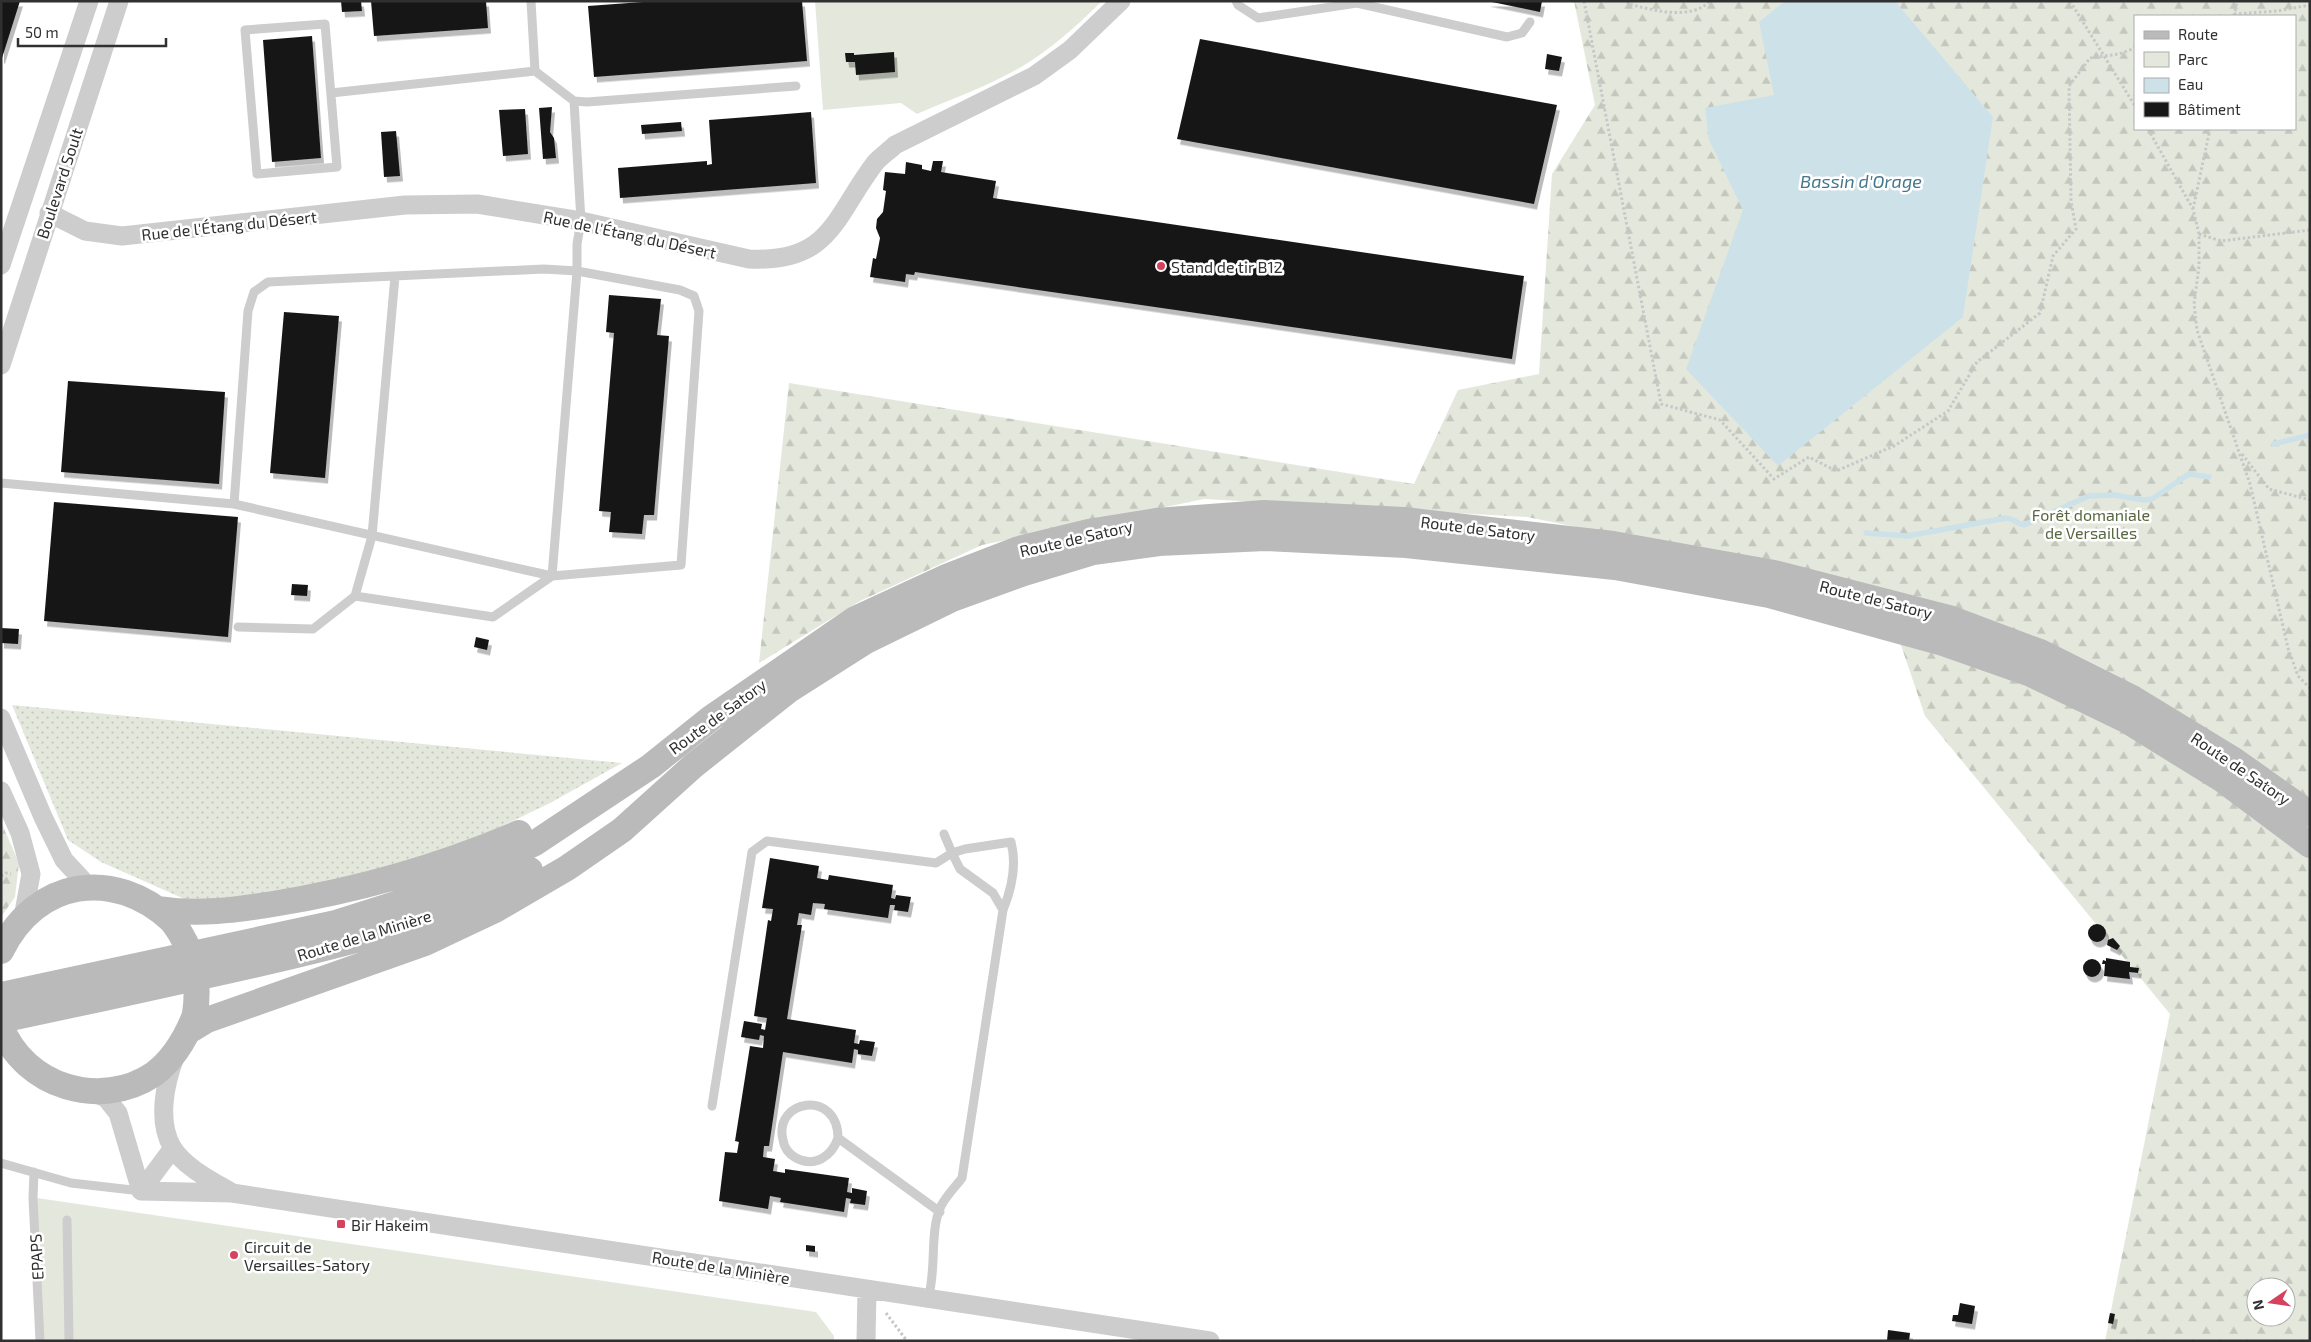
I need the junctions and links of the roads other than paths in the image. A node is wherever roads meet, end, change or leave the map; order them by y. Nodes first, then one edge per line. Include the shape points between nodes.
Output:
1 (89, 1) edge
2 (119, 1) edge
3 (530, 1) edge
4 (1122, 1) edge
5 (1236, 1) edge
6 (1530, 22) dead end
7 (535, 71) junction
8 (796, 86) dead end
9 (331, 93) junction
10 (574, 101) junction
11 (49, 213) junction
12 (9, 217) edge
13 (581, 221) junction
14 (1, 265) edge
15 (577, 272) junction
16 (395, 276) junction
17 (1, 366) edge
18 (1, 483) edge
19 (234, 504) junction
20 (372, 536) junction
21 (552, 576) junction
22 (355, 596) junction
23 (238, 627) dead end
24 (1, 718) edge
25 (651, 766) junction
26 (693, 766) junction
27 (1, 791) edge
28 (2310, 814) edge
29 (944, 834) dead end
30 (2310, 845) edge
31 (952, 854) junction
32 (89, 887) junction
33 (1003, 910) junction
34 (166, 915) junction
35 (23, 918) junction
36 (3, 944) edge
37 (1, 995) edge
38 (1, 1020) edge
39 (187, 1032) junction
40 (10, 1050) edge
41 (90, 1091) junction
42 (712, 1106) dead end
43 (838, 1138) junction
44 (172, 1148) junction
45 (1, 1163) edge
46 (34, 1172) junction
47 (141, 1190) junction
48 (232, 1193) junction
49 (940, 1212) junction
50 (67, 1220) dead end
51 (867, 1289) junction
52 (928, 1298) junction
53 (40, 1341) edge
54 (69, 1341) edge
55 (866, 1341) edge
56 (1210, 1341) edge

1 - 12 street, Boulevard Soult
2 - 11 street, Boulevard Soult
3 - 7 lane
4 - 13 street, Rue de l'Étang du Désert via 1070,50 1034,76 895,145 876,162 836,225 797,254 773,260 749,258
5 - 6 lane via 1258,18 1356,3 1507,37 1522,33
7 - 9 lane
7 - 10 lane
8 - 10 lane
9 - 9 lane via 325,24 245,30 257,174 337,167
10 - 13 lane
11 - 13 street, Rue de l'Étang du Désert via 85,231 122,236 405,205 477,204
11 - 17 street, Boulevard Soult
12 - 14 street, Boulevard Soult
13 - 15 lane
15 - 16 lane via 544,269
15 - 21 lane
15 - 21 lane via 680,290 694,296 699,311 681,565
16 - 19 lane via 268,282 254,292 248,311
16 - 20 lane
18 - 19 lane
19 - 20 lane
20 - 21 lane
20 - 22 lane
21 - 22 lane via 493,617
22 - 23 lane via 312,630
24 - 32 street via 64,860
25 - 28 main road, Route de Satory via 711,718 855,619 944,578 1019,549 1088,532 1156,521 1264,513 1404,520 1613,544 1774,573 1949,618 2040,652 2134,699 2234,760
25 - 34 main road via 532,827 407,874 316,897
25 - 37 main road, Route de la Minière via 535,843 477,872 396,904 336,923
26 - 30 main road, Route de Satory via 789,690 866,641 952,599 1024,573 1093,552 1159,543 1265,538 1396,544 1615,567 1673,577 1768,595 1943,643 2032,674 2126,720 2223,780
26 - 38 main road, Route de la Minière via 617,818 511,881 423,919 324,950
26 - 39 main road via 622,830 567,868 495,910 425,943 207,1020
27 - 35 street via 20,833 31,874
29 - 31 lane
31 - 33 lane via 960,869 993,894
31 - 33 lane via 1011,842 1012,888
31 - 42 lane via 936,863 767,841 752,852
32 - 34 main road via 126,891
32 - 35 main road via 67,891 46,900
33 - 49 lane via 962,1178
34 - 39 main road, bridge via 182,934 195,965 198,982
35 - 36 main road
39 - 41 main road via 167,1063 139,1082 115,1089
39 - 44 street via 168,1075 164,1103 165,1128
40 - 41 main road via 54,1082
41 - 47 street via 106,1098 118,1113
43 - 43 lane via 835,1147 822,1159 803,1161 784,1144 782,1127 791,1112 799,1107 816,1105 831,1113
43 - 49 lane
44 - 47 street
44 - 48 street via 197,1172
45 - 46 lane
46 - 47 lane via 71,1183
46 - 53 lane, EPAPS
47 - 48 street, Route de la Minière
48 - 51 street, Route de la Minière
49 - 52 lane
50 - 54 lane
51 - 52 street, Route de la Minière
51 - 55 street
52 - 56 street, Route de la Minière

